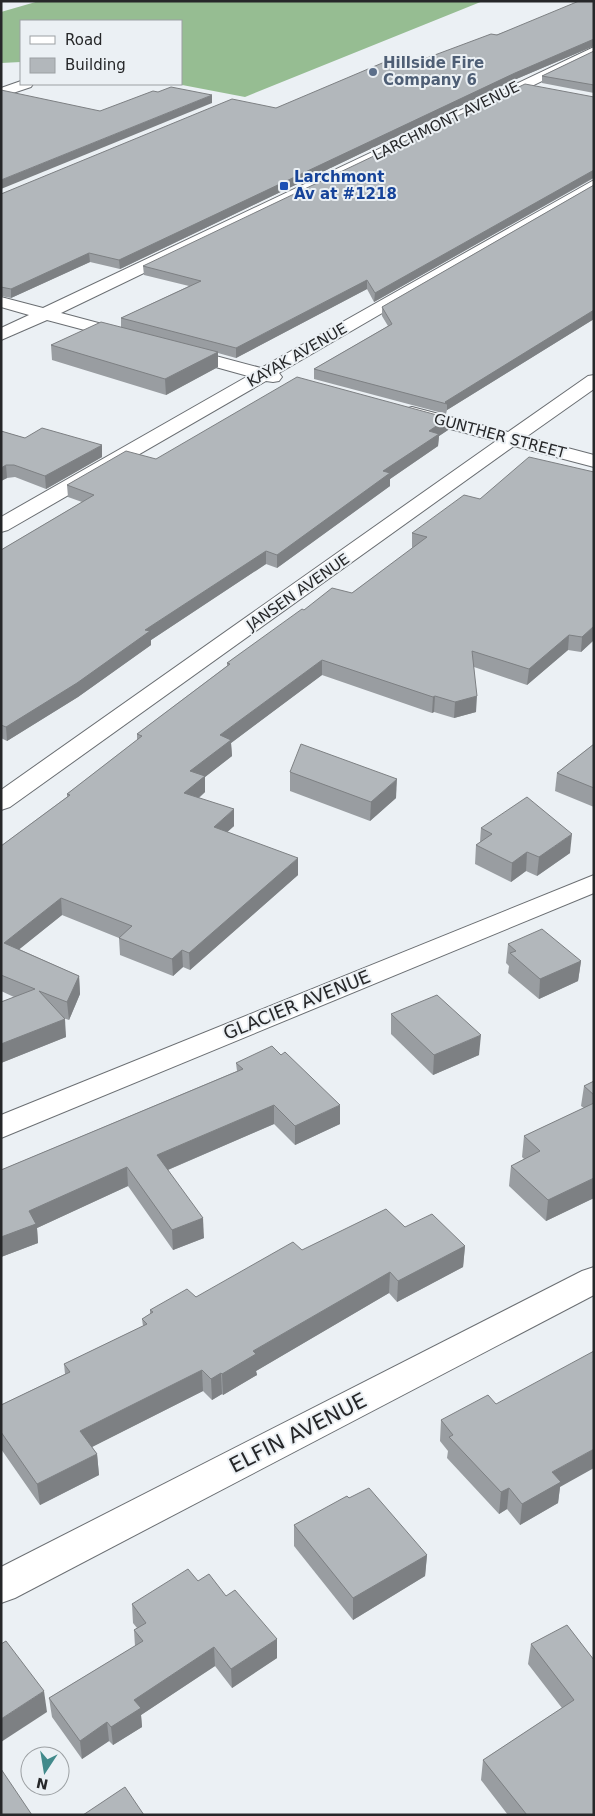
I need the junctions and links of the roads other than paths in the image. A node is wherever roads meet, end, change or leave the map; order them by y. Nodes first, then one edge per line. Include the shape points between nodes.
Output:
1 (594, 51) edge
2 (23, 85) edge
3 (520, 85) junction
4 (547, 90) edge
5 (1, 93) edge
6 (594, 184) edge
7 (1, 302) edge
8 (45, 314) junction
9 (1, 335) edge
10 (140, 340) edge
11 (168, 348) edge
12 (263, 374) junction
13 (594, 380) edge
14 (292, 381) edge
15 (397, 409) edge
16 (511, 439) junction
17 (594, 462) edge
18 (1, 526) edge
19 (1, 802) edge
20 (594, 883) edge
21 (1, 1127) edge
22 (594, 1280) edge
23 (1, 1586) edge

1 - 3 street, LARCHMONT AVENUE
2 - 5 street
3 - 4 street
3 - 8 street, LARCHMONT AVENUE
6 - 12 street, KAYAK AVENUE
7 - 8 street
8 - 9 street, LARCHMONT AVENUE
8 - 10 street
11 - 12 street
12 - 14 street
12 - 18 street, KAYAK AVENUE
13 - 16 street, JANSEN AVENUE
15 - 16 street, GUNTHER STREET
16 - 17 street, GUNTHER STREET
16 - 19 street, JANSEN AVENUE
20 - 21 street, GLACIER AVENUE
22 - 23 street, ELFIN AVENUE

